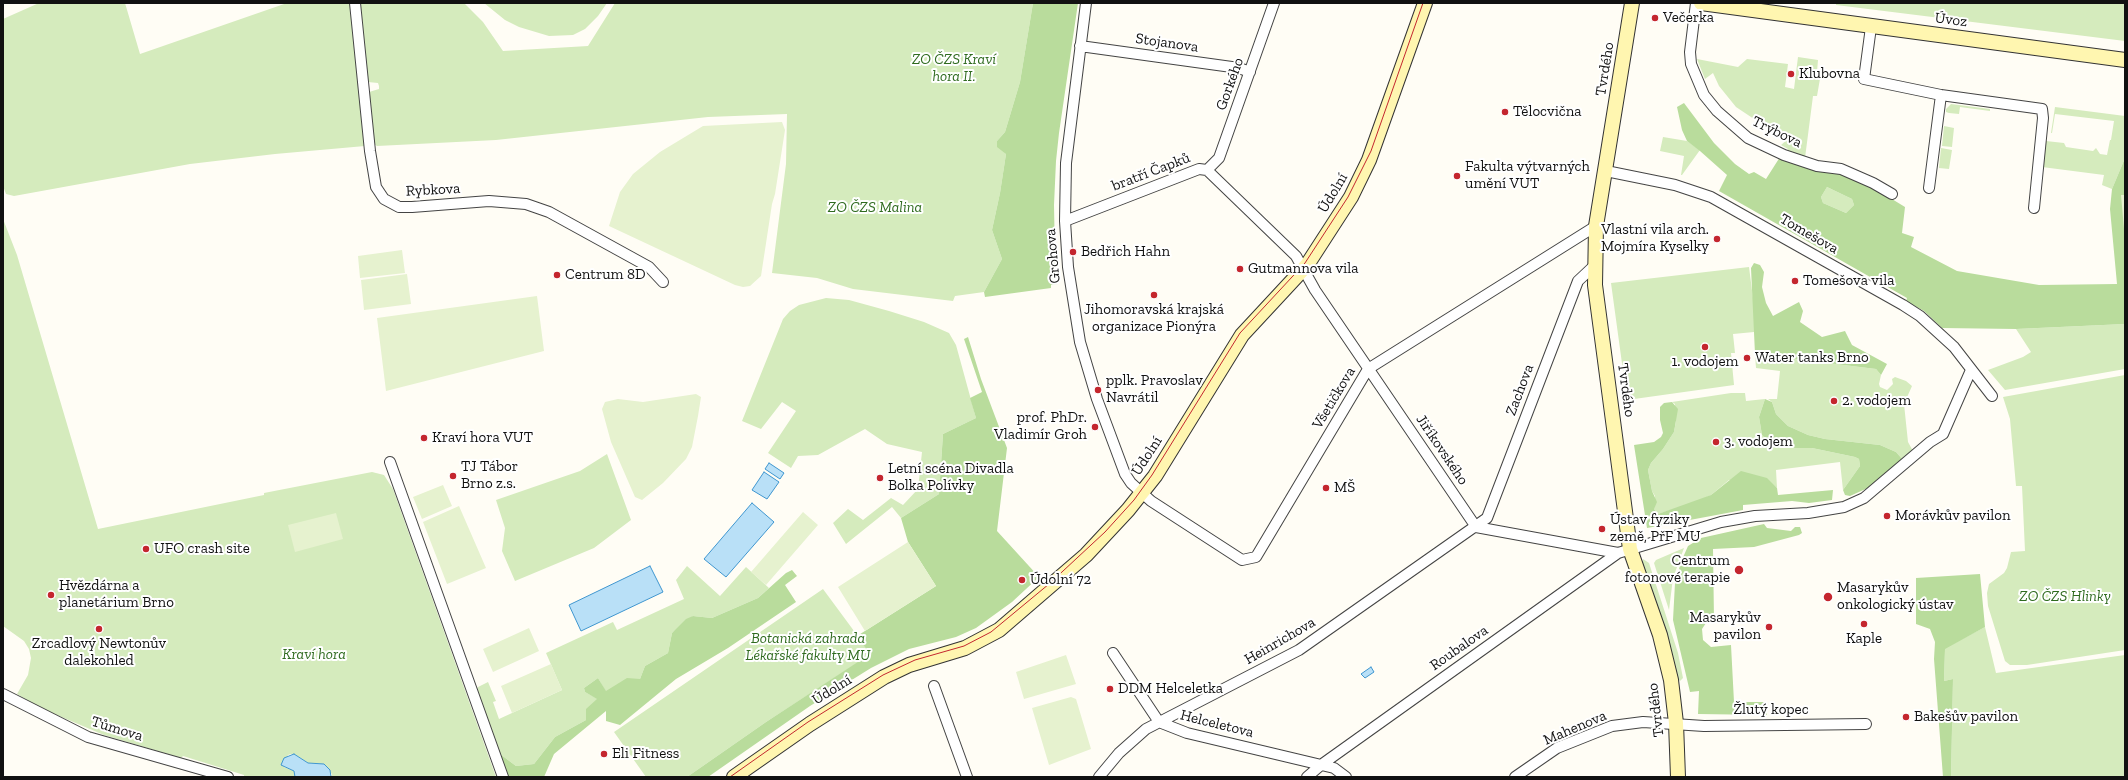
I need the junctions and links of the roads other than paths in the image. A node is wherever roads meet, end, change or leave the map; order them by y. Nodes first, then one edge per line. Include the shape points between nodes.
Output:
1 (355, 3) edge
2 (1086, 3) edge
3 (1274, 3) edge
4 (1425, 3) edge
5 (1632, 3) edge
6 (1696, 3) edge
7 (1701, 3) edge
8 (1871, 27) junction
9 (1080, 46) junction
10 (2125, 60) edge
11 (1250, 72) junction
12 (1941, 95) junction
13 (1207, 170) junction
14 (1606, 170) junction
15 (1929, 188) dead end
16 (1892, 194) dead end
17 (2034, 208) dead end
18 (1065, 221) junction
19 (1596, 226) junction
20 (1595, 265) junction
21 (1304, 269) junction
22 (663, 282) dead end
23 (1368, 369) junction
24 (1971, 370) junction
25 (1992, 396) dead end
26 (390, 462) dead end
27 (1142, 493) junction
28 (1476, 527) junction
29 (1624, 551) junction
30 (1113, 653) dead end
31 (934, 686) dead end
32 (3, 694) edge
33 (1159, 722) junction
34 (1676, 723) junction
35 (1866, 724) dead end
36 (1321, 765) junction
37 (228, 777) edge
38 (503, 777) edge
39 (734, 777) edge
40 (967, 777) edge
41 (1099, 777) edge
42 (1307, 777) edge
43 (1346, 777) edge
44 (1515, 777) edge
45 (1678, 777) edge

1 - 22 street, Rybkova via 370,151 376,187 384,199 399,207 489,201 526,204 549,212 649,266
2 - 9 street, Grohova
3 - 11 street, Gorkého
4 - 21 street, Údolní via 1366,169 1351,197
5 - 14 street, Tvrdého
6 - 16 street, Trýbova via 1691,64 1704,95 1717,111 1748,138 1784,155 1817,166 1840,169
7 - 8 street, Úvoz
8 - 10 street, Úvoz
8 - 12 street via 1864,79
9 - 11 street, Stojanova via 1239,68
9 - 18 street, Grohova via 1066,162
11 - 13 street, Gorkého via 1219,158
12 - 15 street
12 - 17 street via 2042,109
13 - 18 street, bratří Čapků via 1199,169
13 - 21 street, bratří Čapků via 1296,256
14 - 19 street, Tvrdého
14 - 24 street, Tomešova via 1690,189 1724,204 1920,316 1954,348
18 - 27 street, Grohova via 1068,267 1082,349 1097,399 1125,474
19 - 20 street, Tvrdého
19 - 23 street, Všetičkova
20 - 28 street, Zachova via 1578,281 1487,518
20 - 29 street, Tvrdého
21 - 23 street, Jiříkovského via 1315,290
21 - 27 street, Údolní via 1242,335
23 - 27 street, Všetičkova via 1256,557 1242,560
23 - 28 street, Jiříkovského
24 - 25 street, Tomešova
24 - 29 street via 1943,434 1864,498 1844,507 1721,522
26 - 38 street
27 - 39 street, Údolní via 1086,555 1005,625 973,644 909,665 884,677
28 - 29 street
28 - 33 street, Heinrichova via 1299,650
29 - 34 street, Tvrdého via 1660,635 1671,680
29 - 36 street, Roubalova
30 - 33 street, Helceletova
31 - 40 street
32 - 37 street, Tůmova via 88,737
33 - 36 street, Helceletova via 1187,733
33 - 41 street, Heinrichova via 1134,739
34 - 35 street, Žlutý kopec via 1696,726
34 - 44 street, Mahenova via 1643,722 1612,726 1557,748
34 - 45 street, Tvrdého
36 - 42 street, Roubalova
36 - 43 street, Helceletova via 1334,768

